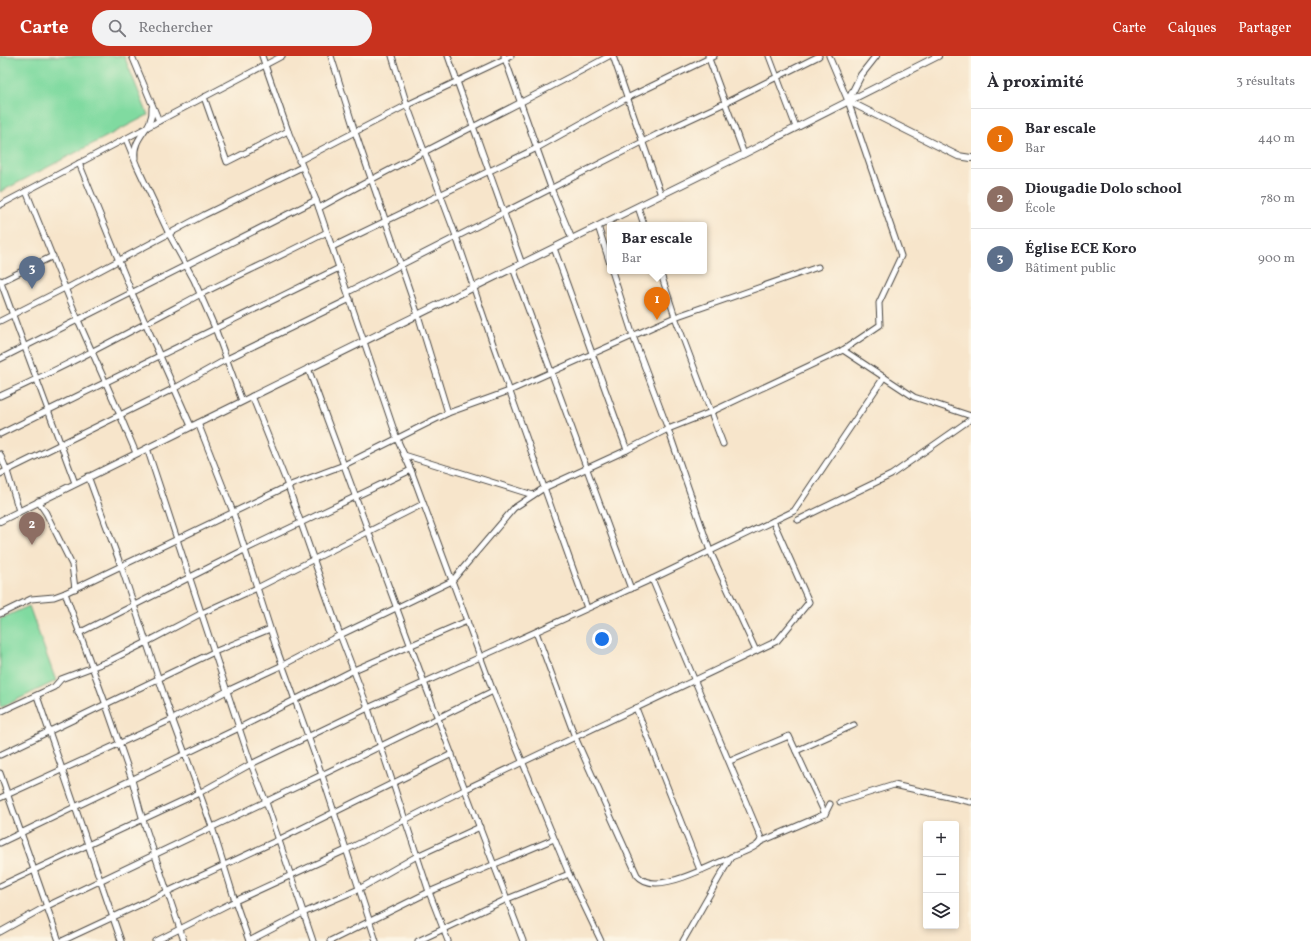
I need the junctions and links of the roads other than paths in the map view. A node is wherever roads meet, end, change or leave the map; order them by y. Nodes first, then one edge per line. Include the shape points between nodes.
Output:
1 (132, 56) edge
2 (262, 56) edge
3 (282, 56) edge
4 (331, 56) edge
5 (392, 56) edge
6 (448, 56) edge
7 (511, 56) edge
8 (609, 56) edge
9 (613, 56) edge
10 (769, 56) edge
11 (819, 56) edge
12 (829, 56) edge
13 (876, 56) edge
14 (938, 56) edge
15 (711, 57) edge
16 (505, 58) edge
17 (265, 64) junction
18 (776, 77) junction
19 (457, 81) junction
20 (204, 97) junction
21 (627, 98) junction
22 (848, 101) junction
23 (726, 102) junction
24 (521, 103) junction
25 (151, 104) junction
26 (407, 105) junction
27 (159, 122) junction
28 (474, 127) junction
29 (796, 128) junction
30 (145, 129) junction
31 (288, 131) junction
32 (355, 132) junction
33 (126, 139) junction
34 (642, 142) junction
35 (537, 148) junction
36 (425, 152) junction
37 (744, 154) junction
38 (971, 158) edge
39 (300, 160) junction
40 (79, 163) junction
41 (137, 166) junction
42 (302, 167) junction
43 (490, 171) junction
44 (372, 179) junction
45 (551, 188) junction
46 (26, 191) junction
47 (441, 195) junction
48 (661, 195) junction
49 (316, 200) junction
50 (0, 205) edge
51 (638, 207) junction
52 (319, 208) junction
53 (504, 212) junction
54 (386, 221) junction
55 (643, 222) edge
56 (598, 226) junction
57 (327, 232) junction
58 (169, 234) junction
59 (456, 236) junction
60 (572, 239) junction
61 (332, 247) junction
62 (554, 248) junction
63 (607, 254) edge
64 (53, 256) junction
65 (118, 261) junction
66 (522, 264) junction
67 (401, 265) junction
68 (186, 266) junction
69 (818, 267) dead end
70 (338, 268) junction
71 (513, 268) junction
72 (613, 274) edge
73 (661, 274) edge
74 (0, 281) edge
75 (474, 287) junction
76 (65, 288) junction
77 (348, 292) junction
78 (132, 293) junction
79 (200, 295) junction
80 (350, 299) junction
81 (13, 315) junction
82 (418, 315) junction
83 (675, 317) junction
84 (78, 320) junction
85 (0, 321) edge
86 (146, 324) junction
87 (215, 328) junction
88 (633, 336) junction
89 (364, 341) junction
90 (25, 348) junction
91 (843, 350) junction
92 (92, 351) junction
93 (592, 354) junction
94 (160, 356) junction
95 (0, 359) edge
96 (227, 359) junction
97 (308, 368) junction
98 (552, 372) junction
99 (884, 377) junction
100 (36, 380) junction
101 (106, 382) junction
102 (175, 388) junction
103 (510, 391) junction
104 (0, 396) edge
105 (252, 396) junction
106 (242, 401) junction
107 (48, 410) junction
108 (711, 412) junction
109 (448, 413) junction
110 (120, 415) junction
111 (971, 418) edge
112 (198, 423) junction
113 (191, 426) junction
114 (668, 429) junction
115 (0, 434) edge
116 (397, 439) junction
117 (61, 444) junction
118 (723, 444) dead end
119 (147, 448) junction
120 (627, 450) junction
121 (136, 453) junction
122 (0, 454) edge
123 (404, 455) junction
124 (344, 465) junction
125 (586, 468) junction
126 (411, 470) junction
127 (7, 471) junction
128 (0, 474) edge
129 (88, 476) junction
130 (75, 483) junction
131 (288, 486) junction
132 (544, 488) junction
133 (533, 495) junction
134 (356, 496) junction
135 (38, 501) junction
136 (423, 504) junction
137 (19, 511) junction
138 (233, 512) junction
139 (798, 520) dead end
140 (0, 521) edge
141 (773, 521) junction
142 (301, 523) junction
143 (369, 531) junction
144 (177, 539) junction
145 (244, 550) junction
146 (710, 551) junction
147 (314, 559) junction
148 (121, 566) junction
149 (190, 577) junction
150 (652, 579) junction
151 (452, 581) junction
152 (257, 588) junction
153 (75, 589) junction
154 (631, 589) junction
155 (65, 593) junction
156 (134, 605) junction
157 (397, 608) junction
158 (587, 608) junction
159 (202, 612) junction
160 (0, 614) edge
161 (467, 621) junction
162 (270, 629) junction
163 (536, 632) junction
164 (79, 633) junction
165 (340, 635) junction
166 (147, 642) junction
167 (411, 646) junction
168 (756, 651) junction
169 (214, 652) junction
170 (480, 657) junction
171 (283, 665) junction
172 (92, 668) junction
173 (354, 670) junction
174 (159, 679) junction
175 (696, 680) junction
176 (424, 682) junction
177 (227, 691) junction
178 (492, 692) junction
179 (37, 696) junction
180 (295, 700) junction
181 (106, 705) junction
182 (368, 708) junction
183 (636, 708) junction
184 (0, 712) edge
185 (438, 718) junction
186 (173, 719) junction
187 (854, 725) dead end
188 (239, 728) junction
189 (49, 732) junction
190 (308, 737) junction
191 (575, 737) junction
192 (118, 744) junction
193 (381, 746) junction
194 (796, 751) junction
195 (0, 754) edge
196 (185, 754) junction
197 (452, 754) junction
198 (730, 761) junction
199 (522, 763) junction
200 (251, 764) junction
201 (62, 770) junction
202 (0, 773) edge
203 (322, 775) junction
204 (132, 780) junction
205 (393, 783) junction
206 (466, 789) junction
207 (199, 793) junction
208 (7, 794) junction
209 (0, 798) edge
210 (266, 802) junction
211 (840, 802) dead end
212 (971, 802) edge
213 (830, 804) dead end
214 (74, 806) junction
215 (334, 812) junction
216 (824, 814) junction
217 (143, 820) junction
218 (405, 821) junction
219 (212, 827) junction
220 (480, 827) junction
221 (20, 833) junction
222 (554, 839) junction
223 (278, 840) junction
224 (760, 842) junction
225 (0, 843) edge
226 (88, 845) junction
227 (346, 850) junction
228 (155, 854) junction
229 (417, 856) junction
230 (731, 857) junction
231 (223, 865) junction
232 (494, 865) junction
233 (700, 870) junction
234 (34, 871) junction
235 (569, 874) junction
236 (291, 875) junction
237 (100, 881) junction
238 (0, 886) edge
239 (359, 889) junction
240 (167, 892) junction
241 (428, 892) junction
242 (507, 899) junction
243 (234, 901) junction
244 (46, 906) junction
245 (303, 913) junction
246 (114, 916) junction
247 (370, 921) junction
248 (180, 929) junction
249 (443, 929) junction
250 (0, 932) edge
251 (59, 941) edge
252 (62, 941) edge
253 (121, 941) edge
254 (156, 941) edge
255 (184, 941) edge
256 (249, 941) edge
257 (313, 941) edge
258 (330, 941) edge
259 (376, 941) edge
260 (418, 941) edge
261 (448, 941) edge
262 (523, 941) edge
263 (601, 941) edge
264 (682, 941) edge

1 - 25 street
2 - 17 street
3 - 17 street
4 - 32 street
5 - 26 street
6 - 19 street
7 - 16 street
8 - 24 street
9 - 21 street
10 - 18 street
11 - 18 street
12 - 22 street
13 - 22 street via 860,76
14 - 22 street
15 - 21 street
15 - 23 street
16 - 19 street
16 - 24 street
17 - 20 street
17 - 31 street
18 - 23 street
18 - 29 street
19 - 26 street
19 - 28 street
20 - 27 street
20 - 31 street via 227,162
21 - 34 street
21 - 35 street
22 - 29 street
22 - 38 street via 958,156
22 - 91 street via 901,256 879,303 880,325
23 - 34 street
23 - 37 street
24 - 28 street
24 - 35 street
25 - 27 street
25 - 30 street via 151,119
26 - 32 street
26 - 36 street
27 - 30 street
28 - 36 street
28 - 43 street
29 - 37 street
30 - 33 street
30 - 41 street via 135,146
31 - 39 street
32 - 39 street
32 - 44 street
33 - 40 street
33 - 41 street
34 - 45 street
34 - 48 street
35 - 43 street
35 - 45 street
36 - 44 street
36 - 47 street
37 - 48 street
39 - 42 street
40 - 46 street
40 - 65 street
41 - 58 street
42 - 49 street
42 - 58 street
43 - 47 street
43 - 53 street
44 - 52 street
44 - 54 street
45 - 53 street
45 - 60 street
46 - 50 street
46 - 64 street
47 - 54 street
47 - 59 street
48 - 51 street
49 - 52 street
49 - 68 street
51 - 55 street
51 - 56 street
52 - 57 street
53 - 59 street
53 - 66 street
54 - 61 street
54 - 67 street
56 - 60 street
56 - 63 street
57 - 61 street
57 - 79 street
58 - 65 street
58 - 68 street
59 - 67 street
59 - 75 street
60 - 62 street
61 - 70 street
62 - 66 street
62 - 93 street
64 - 74 street
64 - 76 street
65 - 76 street
65 - 78 street
66 - 71 street
67 - 77 street
67 - 82 street
68 - 78 street
68 - 79 street
69 - 83 street
70 - 77 street
70 - 87 street
71 - 75 street
71 - 98 street
72 - 88 street
73 - 83 street
74 - 81 street
75 - 82 street
75 - 103 street
76 - 81 street
76 - 84 street
77 - 80 street
78 - 84 street
78 - 86 street
79 - 86 street
79 - 87 street
80 - 89 street
80 - 96 street
81 - 85 street
81 - 90 street
82 - 89 street
82 - 109 street
83 - 88 street
83 - 108 street
84 - 90 street
84 - 92 street
86 - 92 street
86 - 94 street
87 - 94 street
87 - 96 street
88 - 93 street
88 - 114 street
89 - 97 street
89 - 116 street
90 - 95 street
90 - 100 street
91 - 99 street
91 - 108 street
92 - 100 street
92 - 101 street
93 - 98 street
93 - 120 street
94 - 101 street
94 - 102 street
96 - 102 street
96 - 106 street
97 - 105 street
97 - 124 street
98 - 103 street
98 - 125 street
99 - 111 street via 914,396
99 - 141 street via 794,511
100 - 104 street
100 - 107 street
101 - 107 street
101 - 110 street
102 - 110 street
102 - 113 street
103 - 109 street
103 - 132 street
105 - 106 street
105 - 131 street
106 - 112 street
107 - 115 street
107 - 117 street
108 - 114 street
108 - 118 street
109 - 116 street
110 - 117 street
110 - 121 street
111 - 139 street via 891,475
112 - 113 street
112 - 138 street
113 - 119 street
114 - 120 street
114 - 146 street
116 - 123 street
116 - 124 street
117 - 127 street
117 - 130 street
119 - 121 street
119 - 144 street
120 - 125 street
121 - 129 street
122 - 127 street
123 - 126 street
123 - 133 street
124 - 131 street
124 - 134 street
125 - 132 street
125 - 154 street
126 - 134 street
126 - 136 street
127 - 128 street
127 - 137 street
129 - 130 street
129 - 148 street
130 - 135 street
131 - 138 street
131 - 142 street
132 - 133 street
132 - 158 street
133 - 151 street via 514,508
134 - 142 street
134 - 143 street
135 - 137 street
135 - 153 street via 72,565
136 - 143 street
136 - 151 street
137 - 140 street
138 - 144 street
138 - 145 street
141 - 146 street
141 - 168 street via 809,602 777,641
142 - 145 street
142 - 147 street
143 - 147 street
143 - 157 street
144 - 148 street
144 - 149 street
145 - 149 street
145 - 152 street
146 - 150 street
146 - 168 street
147 - 152 street
147 - 165 street
148 - 153 street
148 - 156 street
149 - 156 street
149 - 159 street
150 - 154 street
150 - 175 street
151 - 157 street
151 - 161 street
152 - 159 street
152 - 162 street
153 - 155 street
154 - 158 street
155 - 160 street via 31,600
155 - 164 street
156 - 164 street
156 - 166 street
157 - 165 street
157 - 167 street
158 - 163 street
159 - 166 street
159 - 169 street
161 - 167 street
161 - 170 street
162 - 169 street
162 - 171 street
163 - 170 street
163 - 191 street
164 - 172 street
165 - 171 street
165 - 173 street
166 - 172 street
166 - 174 street
167 - 173 street
167 - 176 street
168 - 175 street
169 - 174 street
169 - 177 street
170 - 176 street
170 - 178 street
171 - 177 street
171 - 180 street
172 - 179 street via 61,678 54,687
172 - 181 street
173 - 180 street
173 - 182 street
174 - 181 street
174 - 186 street
175 - 183 street
175 - 198 street
176 - 182 street
176 - 185 street
177 - 186 street
177 - 188 street
178 - 185 street
178 - 199 street
179 - 184 street
179 - 189 street
180 - 188 street
180 - 190 street
181 - 189 street
181 - 192 street
182 - 190 street
182 - 193 street
183 - 191 street
183 - 233 street
185 - 193 street
185 - 197 street
186 - 192 street
186 - 196 street
187 - 194 street
188 - 196 street
188 - 200 street
189 - 195 street
189 - 201 street
190 - 200 street
190 - 203 street
191 - 199 street
191 - 233 street via 637,876 647,882 657,883
192 - 201 street
192 - 204 street
193 - 203 street
193 - 205 street
194 - 198 street via 789,736
194 - 216 street
196 - 204 street
196 - 207 street
197 - 205 street
197 - 206 street
198 - 224 street via 762,838
199 - 206 street
199 - 222 street
200 - 207 street
200 - 210 street
201 - 208 street
201 - 214 street
202 - 208 street
203 - 210 street
203 - 215 street
204 - 214 street
204 - 217 street
205 - 215 street
205 - 218 street
206 - 218 street
206 - 220 street
207 - 217 street
207 - 219 street
208 - 209 street
208 - 221 street
210 - 219 street
210 - 223 street
211 - 212 street via 894,785
213 - 216 street
214 - 221 street
214 - 226 street
215 - 223 street
215 - 227 street
216 - 224 street
217 - 226 street
217 - 228 street
218 - 227 street
218 - 229 street
219 - 228 street
219 - 231 street
220 - 229 street
220 - 232 street
221 - 225 street
221 - 234 street
222 - 232 street
222 - 235 street
223 - 231 street
223 - 236 street
224 - 230 street via 753,848
226 - 234 street
226 - 237 street
227 - 236 street
227 - 239 street
228 - 237 street
228 - 240 street
229 - 239 street
229 - 241 street
230 - 233 street
230 - 264 street
231 - 240 street
231 - 243 street
232 - 241 street
232 - 242 street
234 - 238 street
234 - 244 street
235 - 242 street
235 - 263 street
236 - 243 street
236 - 245 street
237 - 244 street
237 - 246 street
239 - 245 street
239 - 247 street
240 - 246 street
240 - 248 street
241 - 247 street
241 - 249 street
242 - 249 street
242 - 262 street
243 - 248 street
243 - 256 street
244 - 250 street
244 - 251 street
245 - 256 street
245 - 257 street
246 - 252 street
246 - 253 street
247 - 258 street
247 - 259 street
248 - 254 street
248 - 255 street
249 - 260 street
249 - 261 street

